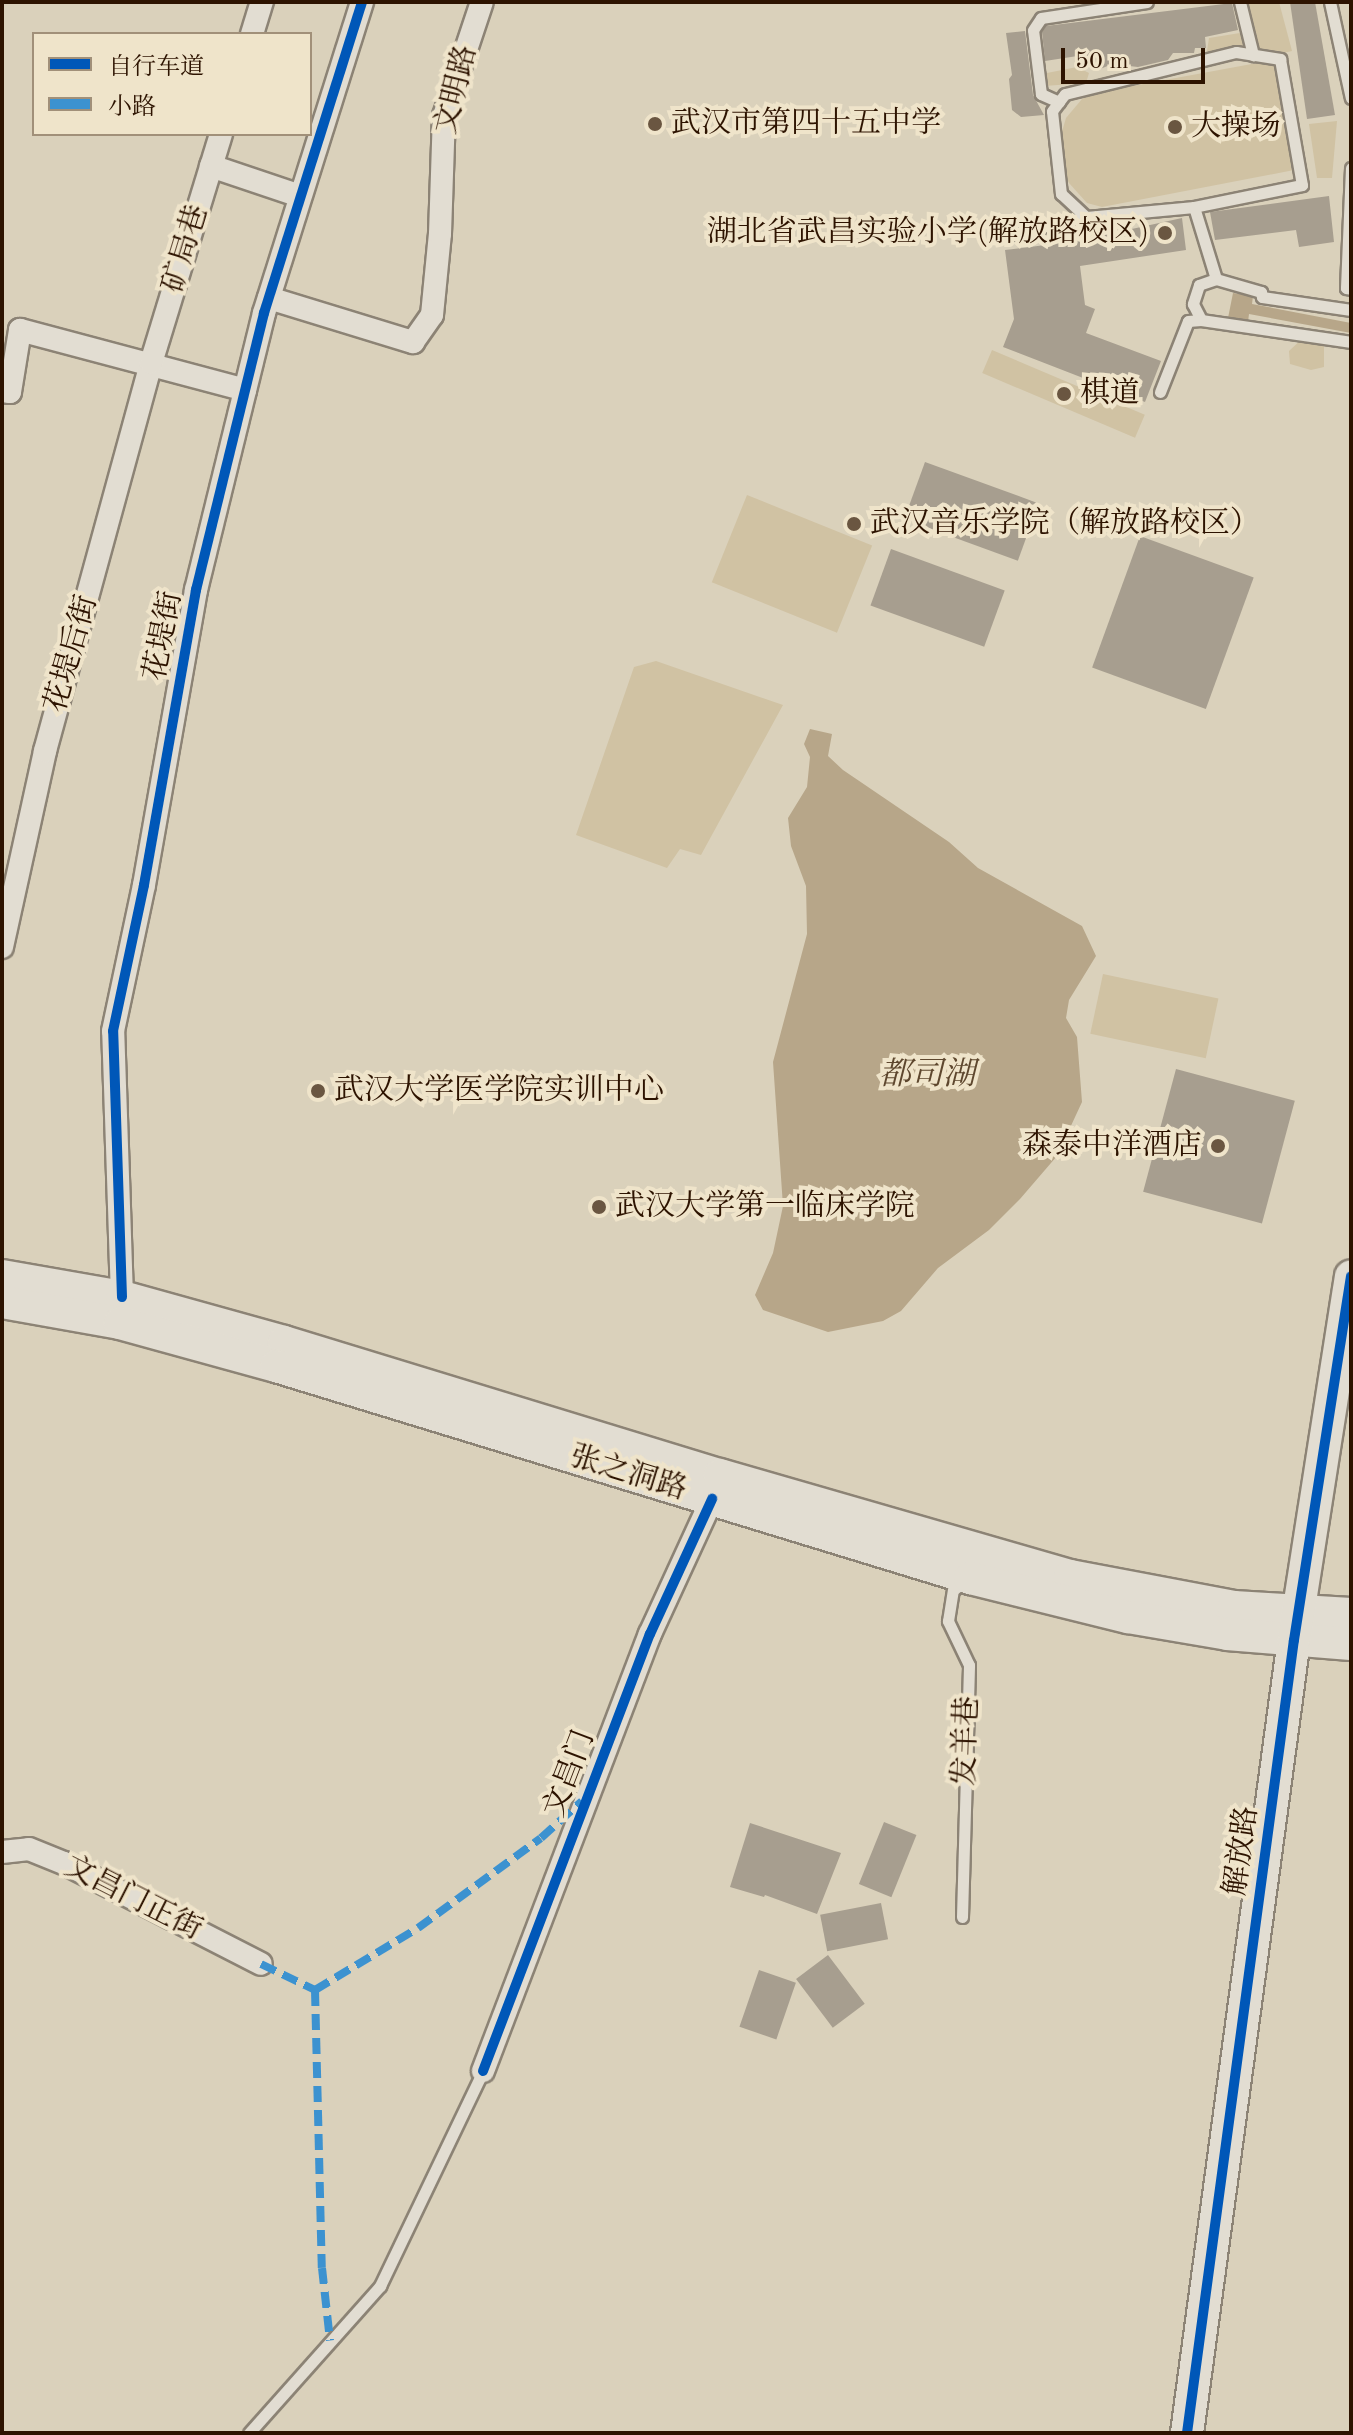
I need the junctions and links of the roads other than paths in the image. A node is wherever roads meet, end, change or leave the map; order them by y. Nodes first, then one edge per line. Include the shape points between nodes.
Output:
1 (262, 2) edge
2 (362, 2) edge
3 (482, 2) edge
4 (1147, 2) edge
5 (1240, 2) edge
6 (1330, 2) edge
7 (1129, 3) edge
8 (253, 32) edge
9 (1253, 55) junction
10 (1351, 98) edge
11 (1059, 102) junction
12 (220, 136) edge
13 (211, 166) junction
14 (1351, 168) edge
15 (300, 196) junction
16 (1194, 207) junction
17 (1086, 217) junction
18 (1011, 234) dead end
19 (1216, 279) junction
20 (1351, 289) edge
21 (269, 298) junction
22 (1351, 310) edge
23 (1201, 320) junction
24 (1351, 342) edge
25 (151, 363) junction
26 (245, 390) junction
27 (2, 391) edge
28 (1160, 392) dead end
29 (2, 947) edge
30 (2, 1276) edge
31 (1351, 1276) edge
32 (122, 1297) junction
33 (2, 1302) edge
34 (712, 1499) junction
35 (970, 1578) junction
36 (1351, 1614) edge
37 (1296, 1626) junction
38 (1351, 1644) edge
39 (2, 1852) edge
40 (962, 1917) dead end
41 (261, 1964) dead end
42 (483, 2071) joint
43 (249, 2433) edge
44 (1187, 2433) edge

1 - 8 street
2 - 15 street, 花堤街
3 - 21 street, 文明路 via 444,116 432,315 413,342
4 - 7 lane
5 - 9 lane
6 - 10 lane
7 - 11 lane via 1041,18 1033,30 1041,94
9 - 11 lane via 1236,52 1065,94
9 - 16 lane via 1280,59 1302,185
11 - 17 lane via 1052,111 1061,194
12 - 13 street, 矿局巷
13 - 15 street
13 - 25 street, 矿局巷
14 - 20 lane via 1346,288
15 - 21 street, 花堤街
16 - 17 lane
16 - 19 lane
17 - 18 lane
19 - 22 lane via 1261,292 1262,297
19 - 23 lane via 1199,285 1193,304
21 - 26 street, 花堤街
23 - 24 lane
23 - 28 lane via 1188,321
25 - 26 street
25 - 27 street via 20,330 10,392
25 - 29 street, 花堤后街 via 45,751
26 - 32 street, 花堤街 via 191,612 113,1031
30 - 32 main road, 张之洞路
31 - 37 main road, 解放路
32 - 37 main road, 张之洞路 via 1070,1576 1234,1607
33 - 34 main road, 张之洞路 via 120,1323 276,1366
34 - 35 main road, 张之洞路
34 - 42 street, 文昌门 via 650,1634
35 - 37 main road, 张之洞路 via 1128,1617 1227,1634
35 - 40 lane, 发羊巷 via 953,1590 948,1621 969,1665
36 - 37 main road, 张之洞路
37 - 38 main road, 张之洞路
37 - 44 main road, 解放路
39 - 41 street, 文昌门正街 via 29,1849 64,1863
42 - 43 lane via 380,2286

